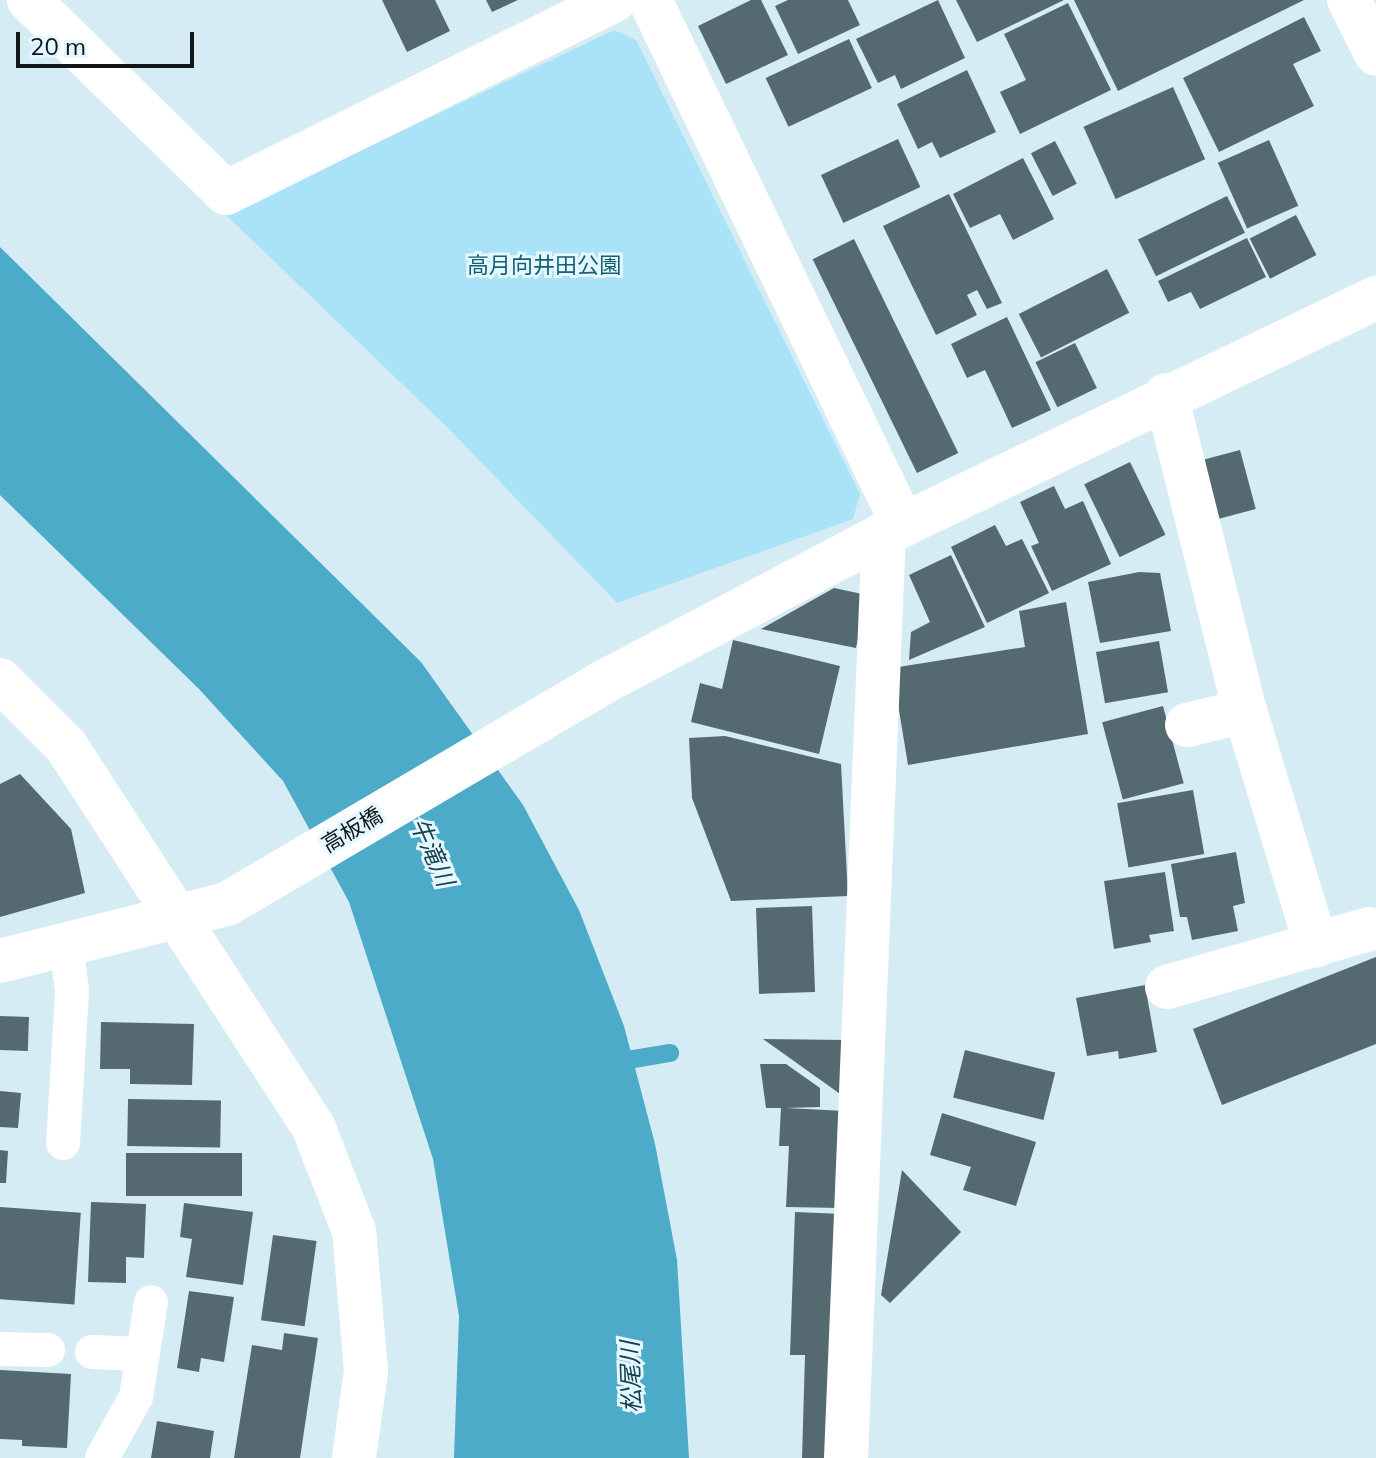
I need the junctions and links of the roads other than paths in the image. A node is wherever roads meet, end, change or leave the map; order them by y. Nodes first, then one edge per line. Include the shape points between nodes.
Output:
1 (29, 0) edge
2 (614, 0) edge
3 (650, 0) edge
4 (1349, 0) edge
5 (1376, 54) edge
6 (1376, 298) edge
7 (1166, 395) junction
8 (894, 530) junction
9 (0, 680) edge
10 (1245, 711) junction
11 (1187, 725) dead end
12 (180, 916) junction
13 (1369, 929) dead end
14 (66, 944) junction
15 (1316, 945) junction
16 (0, 961) edge
17 (1167, 987) dead end
18 (63, 1143) dead end
19 (151, 1302) dead end
20 (0, 1349) edge
21 (48, 1350) dead end
22 (92, 1352) dead end
23 (143, 1354) junction
24 (102, 1458) edge
25 (354, 1458) edge
26 (846, 1458) edge

1 - 2 street via 226,193
3 - 8 street
4 - 5 street
6 - 7 street, 高板橋
7 - 8 street, 高板橋
7 - 10 street
8 - 12 street, 高板橋 via 560,707 227,904
8 - 26 street
9 - 12 street via 66,746
10 - 11 street
10 - 15 street
12 - 14 street, 高板橋
12 - 25 street via 313,1126 354,1231 366,1371
13 - 15 street
14 - 16 street, 高板橋
14 - 18 lane via 72,990
15 - 17 street
19 - 23 lane
20 - 21 lane
22 - 23 lane
23 - 24 lane via 136,1397

